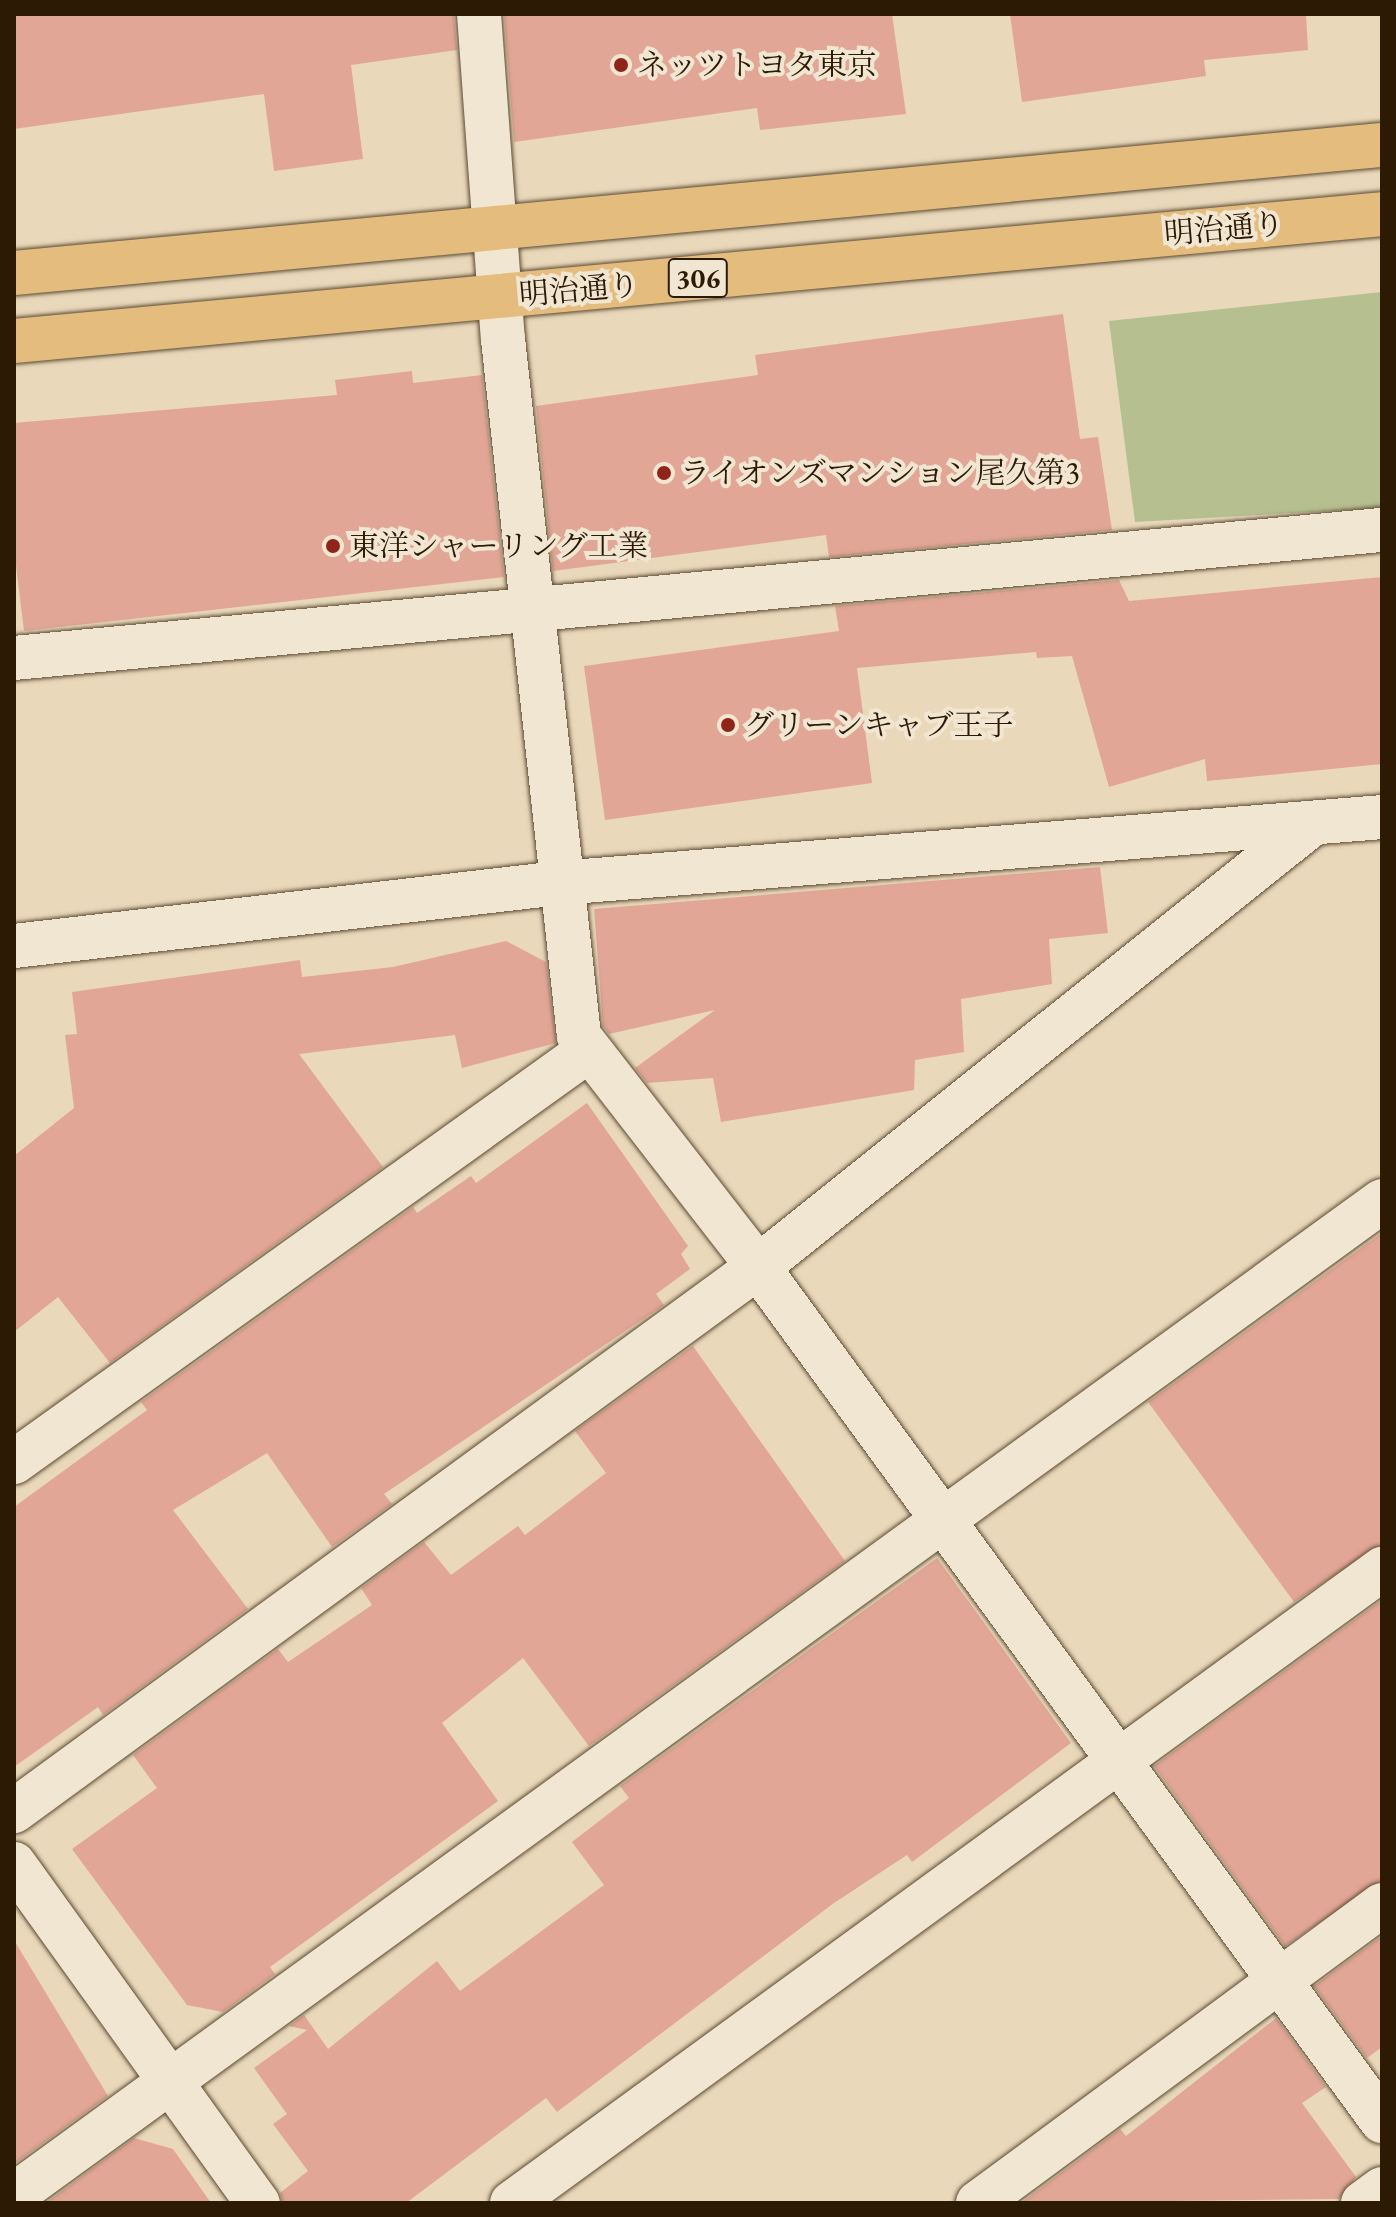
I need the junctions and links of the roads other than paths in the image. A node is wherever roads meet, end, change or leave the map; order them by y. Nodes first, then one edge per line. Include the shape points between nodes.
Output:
1 (479, 14) edge
2 (1382, 145) edge
3 (1382, 214) edge
4 (493, 225) junction
5 (14, 273) edge
6 (500, 297) junction
7 (14, 341) edge
8 (1382, 530) edge
9 (536, 609) junction
10 (14, 658) edge
11 (1382, 817) edge
12 (1312, 824) junction
13 (559, 883) junction
14 (14, 946) edge
15 (589, 1050) junction
16 (1382, 1201) edge
17 (758, 1267) junction
18 (14, 1462) edge
19 (942, 1521) junction
20 (1382, 1569) edge
21 (1118, 1761) junction
22 (14, 1811) edge
23 (14, 1864) edge
24 (1382, 1905) edge
25 (1279, 1980) junction
26 (171, 2081) junction
27 (1382, 2121) edge
28 (1382, 2189) edge
29 (14, 2195) edge
30 (258, 2203) edge
31 (512, 2203) edge
32 (978, 2203) edge
33 (1363, 2203) edge

1 - 4 street
2 - 4 main road, 306
3 - 6 main road, 明治通り / 306
4 - 5 main road, 306
4 - 6 street
6 - 7 main road, 明治通り / 306
6 - 9 street
8 - 9 street
9 - 10 street
9 - 13 street
11 - 12 street
12 - 13 street
12 - 17 street
13 - 14 street
13 - 15 street via 579,1036
15 - 17 street
15 - 18 street
16 - 19 street
17 - 19 street
17 - 22 street
19 - 21 street
19 - 26 street
20 - 21 street
21 - 25 street
21 - 31 street
23 - 26 street
24 - 25 street
25 - 27 street
25 - 32 street
26 - 29 street
26 - 30 street
28 - 33 street

